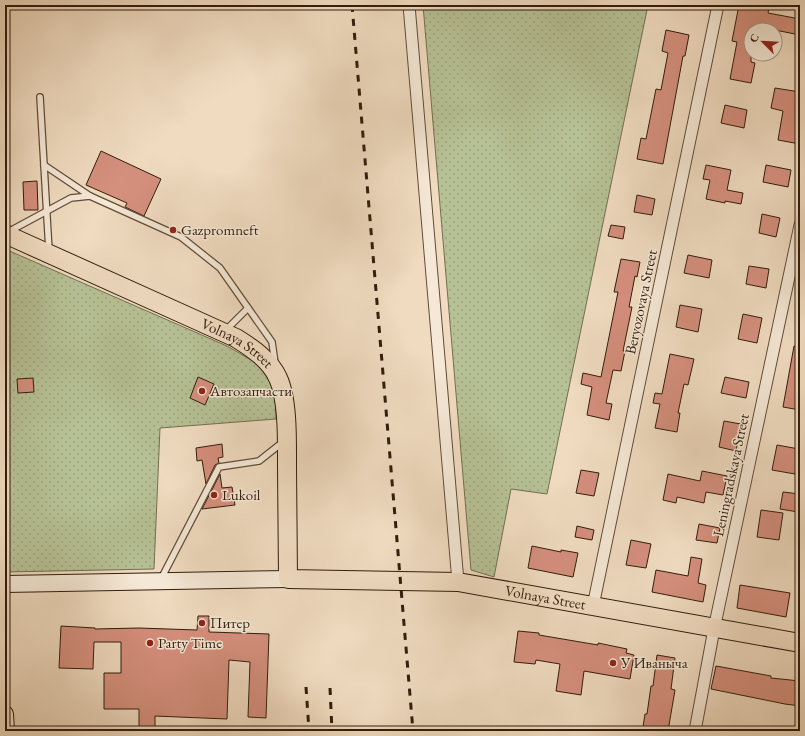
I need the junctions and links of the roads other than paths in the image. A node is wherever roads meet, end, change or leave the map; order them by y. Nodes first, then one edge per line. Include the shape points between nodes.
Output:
1 (409, 5) edge
2 (718, 5) edge
3 (40, 97) dead end
4 (44, 165) junction
5 (90, 196) junction
6 (47, 212) junction
7 (800, 225) edge
8 (5, 234) edge
9 (50, 255) junction
10 (248, 308) junction
11 (223, 333) junction
12 (278, 377) junction
13 (287, 439) junction
14 (288, 579) junction
15 (160, 581) junction
16 (458, 582) junction
17 (5, 584) edge
18 (594, 606) junction
19 (714, 628) junction
20 (800, 643) edge
21 (695, 731) edge

1 - 16 street
2 - 18 street, Beryozovaya Street
3 - 4 lane
4 - 5 lane
4 - 6 lane
5 - 6 lane via 71,198
5 - 10 lane via 181,237 220,268
6 - 8 lane
6 - 9 lane
7 - 19 street, Leningradskaya Street
8 - 9 main road, Volnaya Street
9 - 11 main road, Volnaya Street
10 - 11 lane
10 - 12 lane via 272,342
11 - 12 main road, Volnaya Street via 254,349
12 - 13 main road, Volnaya Street via 284,394
13 - 14 main road, Volnaya Street
13 - 15 lane via 260,461 220,467
14 - 15 street, Volnaya Street
14 - 16 main road, Volnaya Street
15 - 17 street, Volnaya Street
16 - 18 main road, Volnaya Street
18 - 19 main road, Volnaya Street
19 - 20 main road, Volnaya Street
19 - 21 street, Leningradskaya Street

